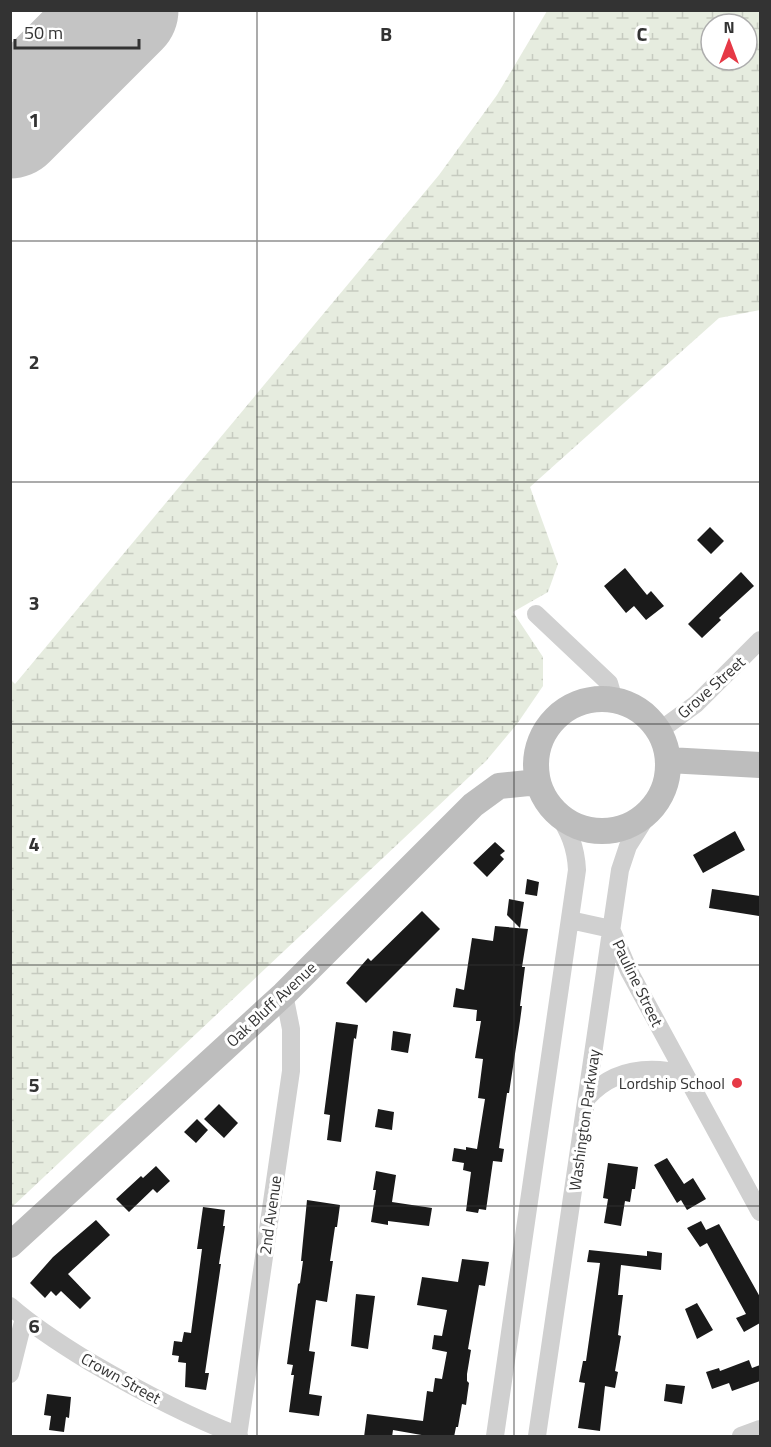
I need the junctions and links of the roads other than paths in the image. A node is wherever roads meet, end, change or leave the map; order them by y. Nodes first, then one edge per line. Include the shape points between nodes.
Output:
1 (536, 614) dead end
2 (760, 640) edge
3 (614, 700) junction
4 (659, 731) junction
5 (668, 760) junction
6 (760, 765) edge
7 (538, 782) junction
8 (650, 811) junction
9 (557, 813) junction
10 (570, 920) junction
11 (611, 929) junction
12 (284, 994) junction
13 (685, 1074) junction
14 (587, 1098) junction
15 (760, 1212) edge
16 (10, 1245) edge
17 (17, 1312) edge
18 (10, 1374) edge
19 (760, 1429) edge
20 (238, 1436) edge
21 (495, 1437) edge
22 (537, 1437) edge
23 (741, 1437) edge

1 - 3 street via 609,682
2 - 4 street, Grove Street via 696,704
3 - 4 main road via 647,716
3 - 7 main road via 595,699 560,714 539,745
4 - 5 main road
5 - 6 main road
5 - 8 main road via 661,796
7 - 9 main road
7 - 12 main road, Oak Bluff Avenue via 499,786 473,805
8 - 9 main road via 629,826 604,831 579,827
8 - 11 street, Washington Parkway via 625,854
9 - 10 street via 569,830 576,853
10 - 11 street, Pauline Street
10 - 21 street
11 - 13 street, Pauline Street via 629,971
11 - 14 street, Washington Parkway
12 - 16 main road, Oak Bluff Avenue
12 - 20 street, 2nd Avenue via 291,1029 291,1071
13 - 14 street via 666,1069 626,1073 610,1078
13 - 15 street, Pauline Street
14 - 22 street, Washington Parkway
17 - 18 street
17 - 20 street, Crown Street via 124,1382
19 - 23 street

